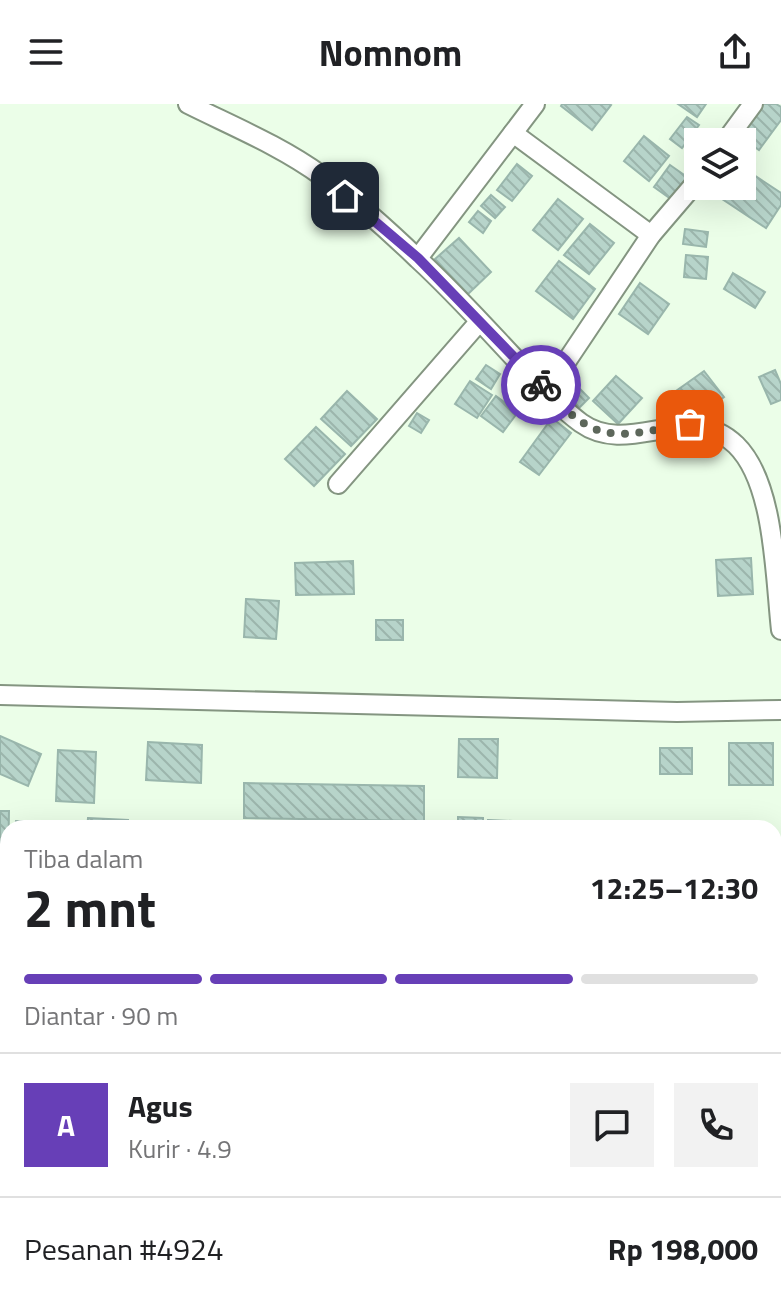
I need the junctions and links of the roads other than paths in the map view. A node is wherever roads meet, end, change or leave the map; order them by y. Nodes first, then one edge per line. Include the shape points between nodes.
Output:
1 (188, 104) edge
2 (535, 104) edge
3 (753, 104) edge
4 (735, 128) edge
5 (513, 133) junction
6 (684, 196) edge
7 (651, 235) junction
8 (418, 258) junction
9 (479, 322) junction
10 (546, 392) junction
11 (338, 484) dead end
12 (781, 630) edge
13 (0, 695) edge
14 (781, 710) edge

1 - 8 street via 321,175
2 - 5 street
3 - 4 street
5 - 7 street
5 - 8 street
6 - 7 street
7 - 10 street
8 - 9 street
9 - 10 street
9 - 11 street
10 - 12 street via 585,426 600,432 641,433 690,424 717,431 735,443 749,460 767,507
13 - 14 street

